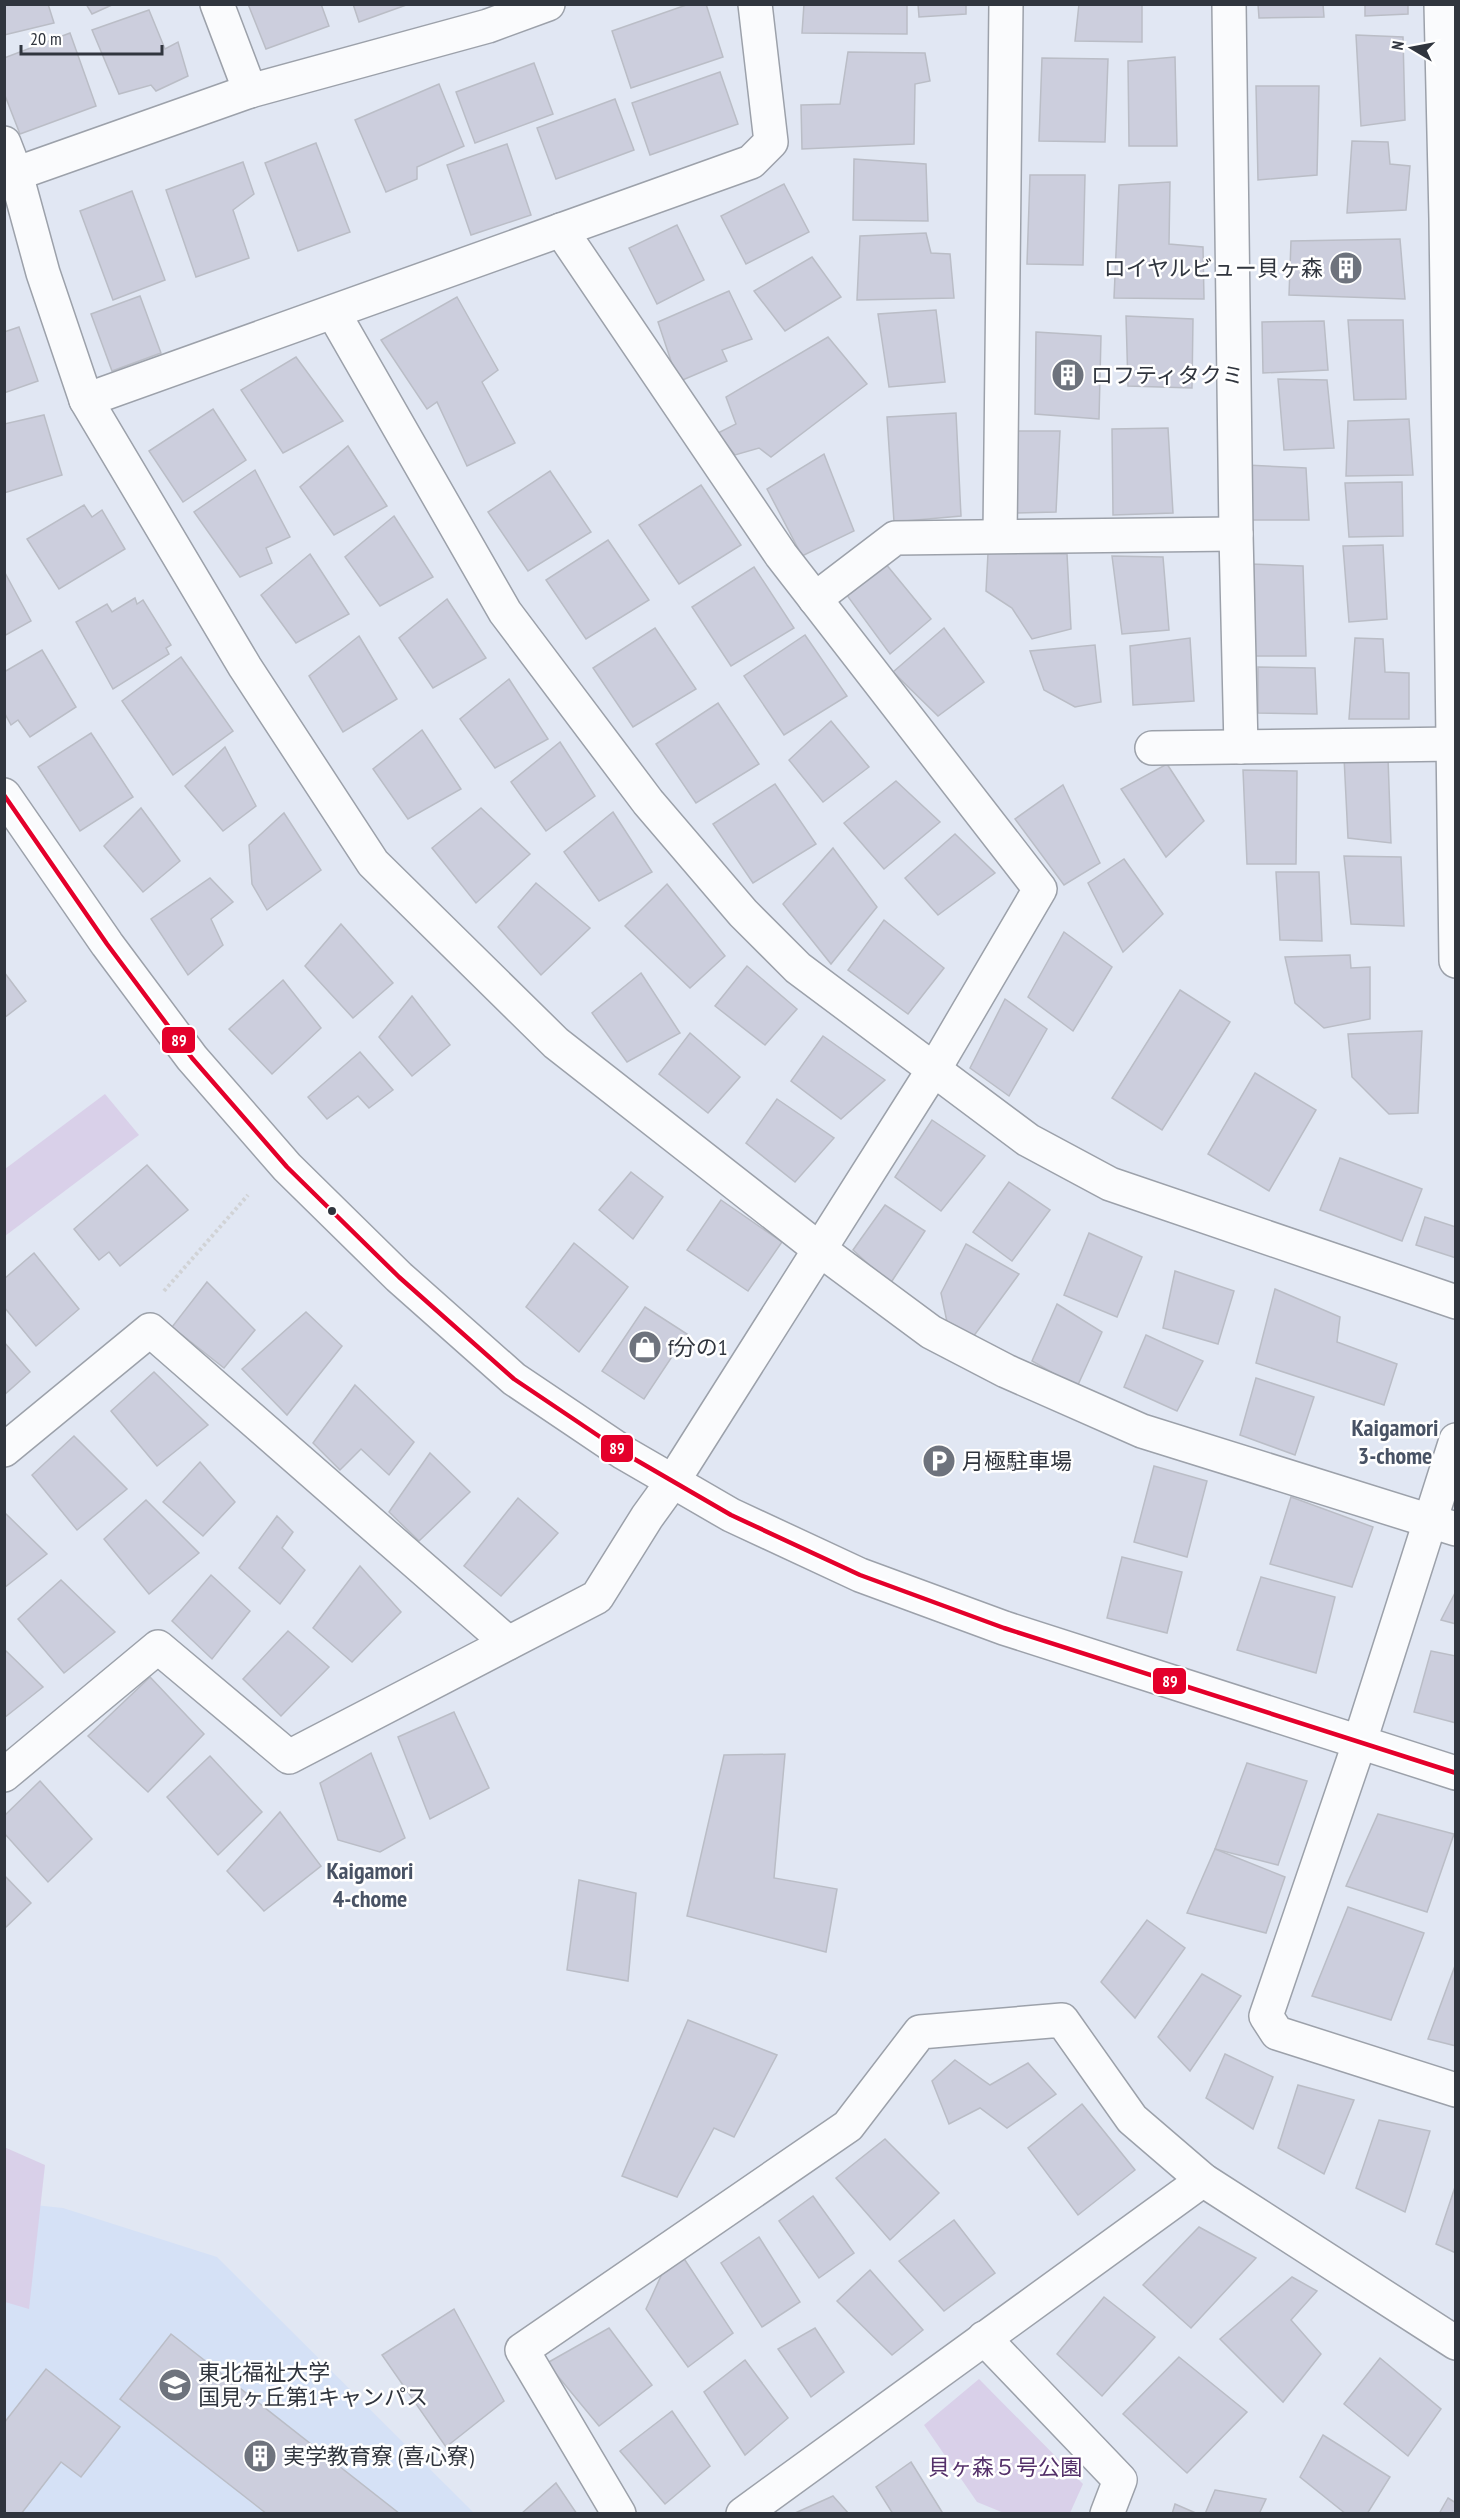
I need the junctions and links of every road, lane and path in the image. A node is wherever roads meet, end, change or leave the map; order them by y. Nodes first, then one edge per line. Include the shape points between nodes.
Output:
1 (217, 4) edge
2 (548, 4) edge
3 (755, 4) edge
4 (1006, 4) edge
5 (1229, 4) edge
6 (1441, 4) edge
7 (484, 15) edge
8 (250, 91) junction
9 (4, 143) edge
10 (10, 176) edge
11 (561, 230) junction
12 (333, 312) junction
13 (86, 400) junction
14 (1236, 534) junction
15 (1000, 536) junction
16 (815, 599) junction
17 (1455, 744) edge
18 (1241, 747) junction
19 (1152, 748) dead end
20 (4, 795) edge
21 (1455, 961) edge
22 (933, 1070) junction
23 (248, 1196) dead end
24 (819, 1249) junction
25 (157, 1299) dead end
26 (1455, 1302) edge
27 (1455, 1440) edge
28 (4, 1450) edge
29 (674, 1481) junction
30 (1442, 1525) edge
31 (508, 1643) junction
32 (1360, 1741) junction
33 (1455, 1773) edge
34 (4, 1775) edge
35 (1455, 2090) edge
36 (1203, 2180) junction
37 (984, 2338) junction
38 (1455, 2343) edge
39 (620, 2514) edge
40 (743, 2514) edge
41 (1107, 2514) edge

1 - 8 street
2 - 7 street
3 - 11 street via 771,142 751,162
4 - 15 street
5 - 14 street
6 - 17 street
7 - 8 street
8 - 10 street
9 - 10 street
10 - 13 street
11 - 12 street
11 - 16 street via 774,545
12 - 13 street
12 - 22 street via 505,612 648,802 743,913 798,968
13 - 24 street via 245,667 373,863 556,1043
14 - 15 street
14 - 18 street
15 - 16 street via 896,538
16 - 22 street via 1040,889
17 - 18 street
17 - 21 street
18 - 19 street
20 - 29 street via 192,1058 286,1167 399,1277 514,1379 624,1453
22 - 24 street
22 - 26 street via 1028,1140 1110,1184
23 - 25 path
24 - 29 street
24 - 30 street via 931,1332 1006,1371 1142,1431
27 - 30 street
28 - 31 street via 150,1330
29 - 31 street via 597,1597
29 - 32 street via 731,1515 860,1575 1004,1628
30 - 32 street
31 - 34 street via 289,1757 158,1647
32 - 33 street
32 - 35 street via 1266,2016 1277,2033
36 - 37 street
36 - 38 street
36 - 39 street via 1132,2120 1062,2020 920,2032 848,2126 522,2350
37 - 40 street
37 - 41 street via 1120,2480

